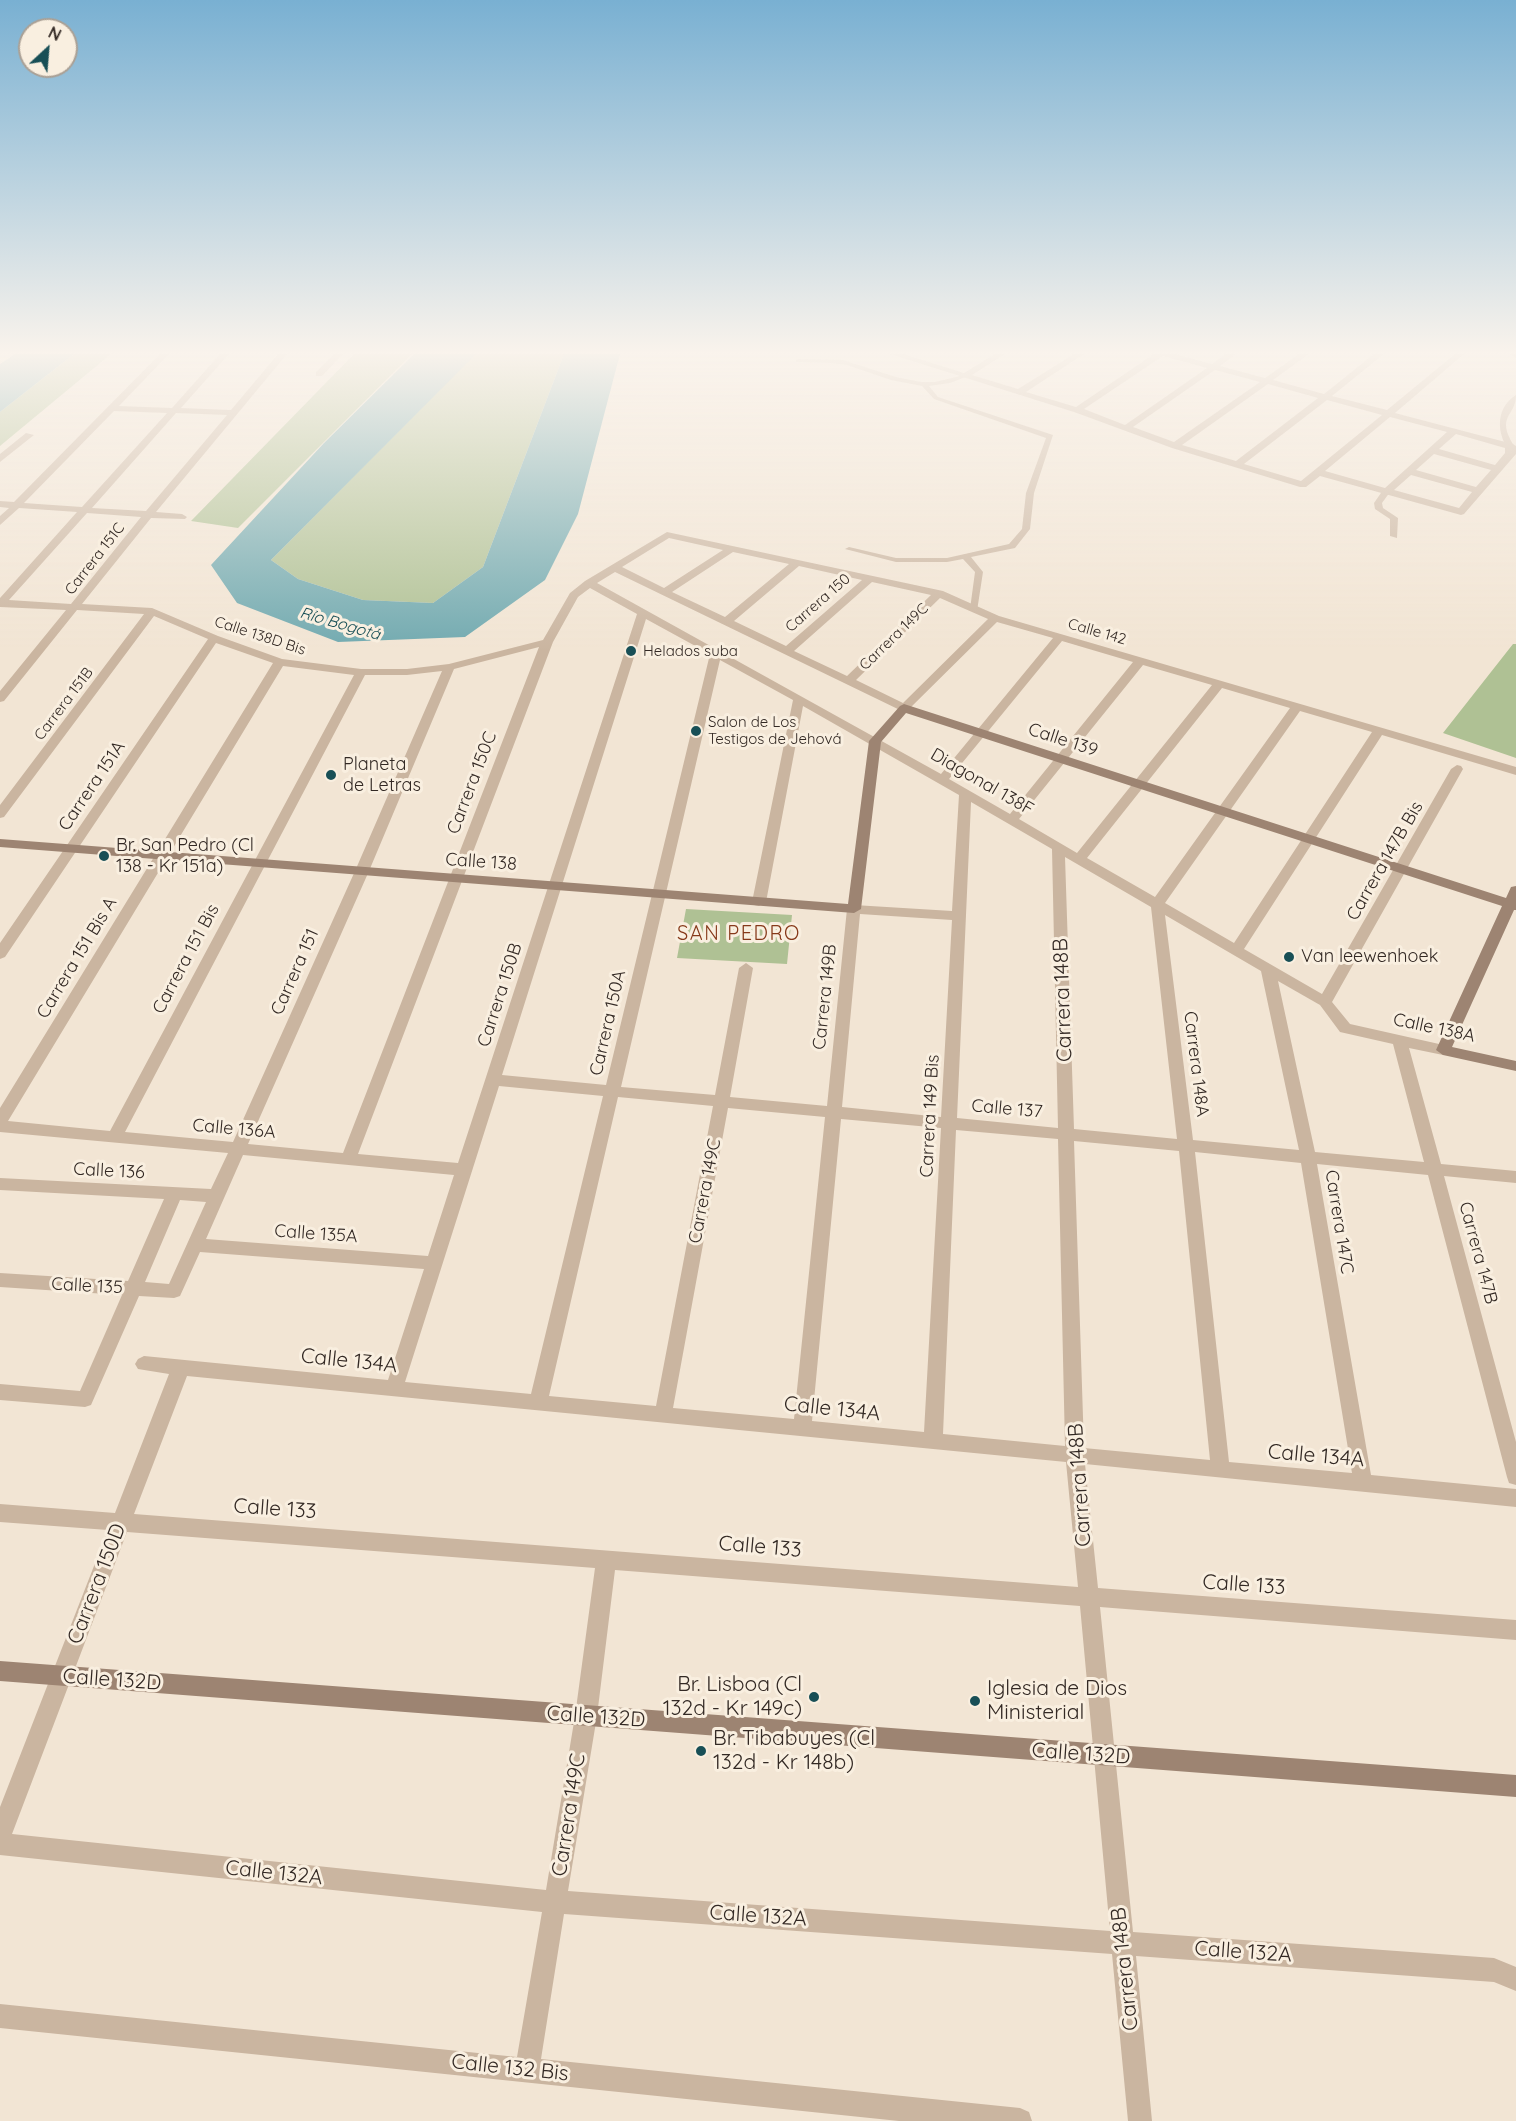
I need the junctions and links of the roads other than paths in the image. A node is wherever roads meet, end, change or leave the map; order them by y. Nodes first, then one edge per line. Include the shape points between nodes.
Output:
1 (68, 453) edge
2 (137, 453) edge
3 (200, 453) edge
4 (1044, 453) edge
5 (1196, 453) edge
6 (1253, 453) edge
7 (1341, 453) edge
8 (1429, 453) edge
9 (1442, 453) edge
10 (1510, 453) edge
11 (1237, 465) junction
12 (1498, 469) junction
13 (1409, 471) junction
14 (1318, 472) junction
15 (1479, 491) junction
16 (1386, 492) junction
17 (0, 504) edge
18 (17, 505) junction
19 (87, 510) junction
20 (149, 514) junction
21 (182, 517) dead end
22 (0, 522) edge
23 (667, 535) joint
24 (1394, 536) dead end
25 (731, 549) junction
26 (849, 549) dead end
27 (966, 557) junction
28 (797, 563) junction
29 (615, 568) junction
30 (870, 578) junction
31 (589, 583) junction
32 (664, 592) junction
33 (939, 593) junction
34 (0, 603) edge
35 (76, 607) junction
36 (974, 609) junction
37 (152, 611) junction
38 (643, 613) junction
39 (995, 618) junction
40 (726, 622) junction
41 (1060, 637) junction
42 (214, 638) junction
43 (547, 642) junction
44 (787, 651) junction
45 (716, 653) junction
46 (1140, 661) junction
47 (280, 662) junction
48 (449, 667) junction
49 (361, 672) junction
50 (849, 681) junction
51 (1219, 684) junction
52 (0, 699) edge
53 (799, 699) junction
54 (1297, 707) junction
55 (904, 708) junction
56 (1379, 731) junction
57 (981, 733) junction
58 (875, 741) junction
59 (1062, 759) junction
60 (1457, 769) dead end
61 (1516, 771) edge
62 (942, 780) junction
63 (1140, 784) junction
64 (965, 793) junction
65 (1224, 811) junction
66 (0, 814) edge
67 (1012, 820) junction
68 (1310, 839) junction
69 (0, 843) edge
70 (1058, 847) junction
71 (72, 848) junction
72 (162, 855) junction
73 (1079, 859) junction
74 (259, 863) junction
75 (1401, 869) junction
76 (362, 871) junction
77 (457, 878) junction
78 (556, 886) junction
79 (1516, 890) edge
80 (659, 894) junction
81 (759, 902) junction
82 (1157, 904) junction
83 (1513, 905) edge
84 (854, 909) junction
85 (960, 916) junction
86 (1236, 950) junction
87 (0, 954) edge
88 (746, 968) dead end
89 (1268, 969) junction
90 (1325, 1002) junction
91 (1345, 1028) joint
92 (1400, 1041) junction
93 (1443, 1050) junction
94 (1516, 1066) edge
95 (493, 1080) junction
96 (612, 1091) junction
97 (721, 1101) junction
98 (834, 1112) junction
99 (0, 1121) edge
100 (949, 1123) junction
101 (0, 1126) edge
102 (1068, 1134) junction
103 (114, 1137) junction
104 (1186, 1146) junction
105 (237, 1149) junction
106 (1308, 1157) junction
107 (348, 1159) junction
108 (1436, 1169) junction
109 (464, 1170) junction
110 (1516, 1177) edge
111 (0, 1184) edge
112 (175, 1194) junction
113 (216, 1196) junction
114 (195, 1245) junction
115 (434, 1263) junction
116 (0, 1280) edge
117 (135, 1288) junction
118 (174, 1291) joint
119 (144, 1364) dead end
120 (181, 1367) junction
121 (394, 1388) junction
122 (0, 1392) edge
123 (538, 1402) junction
124 (663, 1415) junction
125 (802, 1428) junction
126 (933, 1441) junction
127 (1075, 1455) junction
128 (1220, 1469) junction
129 (1516, 1477) edge
130 (1363, 1483) junction
131 (1516, 1498) edge
132 (0, 1513) edge
133 (121, 1522) junction
134 (606, 1559) junction
135 (1089, 1597) junction
136 (1516, 1630) edge
137 (0, 1671) edge
138 (61, 1676) junction
139 (586, 1716) junction
140 (1104, 1756) junction
141 (1516, 1786) edge
142 (0, 1834) edge
143 (0, 1844) edge
144 (555, 1902) junction
145 (1123, 1943) junction
146 (1516, 1979) edge
147 (0, 2016) edge
148 (527, 2070) junction
149 (1020, 2121) edge
150 (1140, 2121) edge

1 - 18 street
2 - 19 street
3 - 20 street, Carrera 151C
4 - 27 lane via 1024,511 1026,529 1012,546
5 - 11 street
6 - 11 street
7 - 14 street
8 - 13 street
9 - 12 street
10 - 12 street
11 - 14 street via 1303,485
12 - 15 street
13 - 15 street
13 - 16 street
14 - 16 street
15 - 16 street via 1463,511 1457,512
16 - 24 lane via 1378,503 1379,509 1394,518
17 - 18 street
18 - 19 street
18 - 22 street
19 - 20 street
19 - 34 street
20 - 21 street
20 - 35 street, Carrera 151C
23 - 25 street, Calle 142
23 - 29 street, Carrera 150C
25 - 28 street, Calle 142
25 - 32 street
26 - 27 lane via 896,560
27 - 36 lane via 979,572
28 - 30 street, Calle 142
28 - 40 street
29 - 31 street, Carrera 150C
29 - 32 street, Calle 139
30 - 33 street, Calle 142
30 - 44 street, Carrera 150
31 - 38 street, Diagonal 138F
31 - 43 street, Carrera 150C via 574,595
32 - 40 street, Calle 139
33 - 36 street, Calle 142
33 - 50 street, Carrera 149C
34 - 35 street, Calle 138D Bis
35 - 37 street, Calle 138D Bis
35 - 52 street, Carrera 151C
36 - 39 street, Calle 142
37 - 42 street, Calle 138D Bis
37 - 66 street, Carrera 151B
38 - 45 street, Diagonal 138F
38 - 78 street, Carrera 150B
39 - 41 street, Calle 142
39 - 55 street
40 - 44 street, Calle 139
41 - 46 street, Calle 142
41 - 57 street
42 - 47 street, Calle 138D Bis
42 - 71 street, Carrera 151A
43 - 48 street, Calle 138D Bis
43 - 77 street, Carrera 150C
44 - 50 street, Calle 139
45 - 53 street, Diagonal 138F
45 - 80 street, Carrera 150A
46 - 51 street, Calle 142
46 - 59 street
47 - 49 street, Calle 138D Bis
47 - 72 street, Carrera 151 Bis A
48 - 49 street, Calle 138D Bis
48 - 76 street, Carrera 151
49 - 74 street, Carrera 151 Bis
50 - 55 street, Calle 139
51 - 54 street, Calle 142
51 - 63 street
53 - 58 street, Diagonal 138F
53 - 81 street
54 - 56 street, Calle 142
54 - 65 street
55 - 57 main road, Calle 139
55 - 58 main road
56 - 61 street, Calle 142
56 - 68 street
57 - 59 main road, Calle 139
57 - 62 street
58 - 62 street, Diagonal 138F
58 - 84 main road, Carrera 149B
59 - 63 main road, Calle 139
59 - 67 street
60 - 75 street, Carrera 147B Bis
62 - 64 street, Diagonal 138F
63 - 65 main road, Calle 139
63 - 73 street
64 - 67 street, Diagonal 138F
64 - 85 street, Carrera 149 Bis
65 - 68 main road, Calle 139
65 - 82 street
67 - 70 street, Diagonal 138F
68 - 75 main road, Calle 139
68 - 86 street
69 - 71 main road, Calle 138
70 - 73 street, Diagonal 138F
70 - 102 street, Carrera 148B
71 - 72 main road, Calle 138
71 - 87 street, Carrera 151A
72 - 74 main road, Calle 138
72 - 99 street, Carrera 151 Bis A
73 - 82 street, Diagonal 138F
74 - 76 main road, Calle 138
74 - 103 street, Carrera 151 Bis
75 - 83 main road, Calle 139
75 - 90 street, Carrera 147B Bis
76 - 77 main road, Calle 138
76 - 105 street, Carrera 151
77 - 78 main road, Calle 138
77 - 107 street, Carrera 150C
78 - 80 main road, Calle 138
78 - 95 street, Carrera 150B
79 - 83 main road
80 - 81 main road, Calle 138
80 - 96 street, Carrera 150A
81 - 84 main road, Calle 138
82 - 86 street, Diagonal 138F
82 - 104 street, Carrera 148A
83 - 93 main road
84 - 85 street, Calle 138
84 - 98 street, Carrera 149B
85 - 100 street, Carrera 149 Bis
86 - 89 street, Diagonal 138F
88 - 97 street, Carrera 149C
89 - 90 street, Diagonal 138F
89 - 106 street, Carrera 147C
90 - 91 street, Diagonal 138F
91 - 92 street, Calle 138A
92 - 93 street, Calle 138A
92 - 108 street, Carrera 147B
93 - 94 main road, Calle 138A
95 - 96 street, Calle 137
95 - 109 street, Carrera 150B
96 - 97 street, Calle 137
96 - 123 street, Carrera 150A
97 - 98 street, Calle 137
97 - 124 street, Carrera 149C
98 - 100 street, Calle 137
98 - 125 street, Carrera 149B
100 - 102 street, Calle 137
100 - 126 street, Carrera 149 Bis
101 - 103 street, Calle 136A
102 - 104 street, Calle 137
102 - 127 street, Carrera 148B
103 - 105 street, Calle 136A
104 - 106 street, Calle 137
104 - 128 street, Carrera 148A
105 - 107 street, Calle 136A
105 - 113 street, Carrera 151
106 - 108 street, Calle 137
106 - 130 street, Carrera 147C
107 - 109 street, Calle 136A
108 - 110 street, Calle 137
108 - 129 street, Carrera 147B
109 - 115 street, Carrera 150B
111 - 112 street, Calle 136
112 - 113 street, Calle 136
112 - 117 street
113 - 114 street, Carrera 151
114 - 115 street, Calle 135A
114 - 118 street, Carrera 151
115 - 121 street, Carrera 150B
116 - 117 street, Calle 135
117 - 118 street, Calle 135
117 - 122 street via 85,1399
119 - 120 street, Calle 134A
120 - 121 street, Calle 134A
120 - 133 street, Carrera 150D
121 - 123 street, Calle 134A
123 - 124 street, Calle 134A
124 - 125 street, Calle 134A
125 - 126 street, Calle 134A
126 - 127 street, Calle 134A
127 - 128 street, Calle 134A
127 - 135 street, Carrera 148B
128 - 130 street, Calle 134A
130 - 131 street, Calle 134A
132 - 133 street, Calle 133
133 - 134 street, Calle 133
133 - 138 street, Carrera 150D
134 - 135 street, Calle 133
134 - 139 street, Carrera 149C
135 - 136 street, Calle 133
135 - 140 street, Carrera 148B
137 - 138 main road, Calle 132D
138 - 139 main road, Calle 132D
138 - 142 street, Carrera 150D
139 - 140 main road, Calle 132D
139 - 144 street, Carrera 149C
140 - 141 main road, Calle 132D
140 - 145 street, Carrera 148B
143 - 144 street, Calle 132A
144 - 145 street, Calle 132A
144 - 148 street, Carrera 149C
145 - 146 street, Calle 132A via 1494,1970
145 - 150 street, Carrera 148B
147 - 148 street, Calle 132 Bis
148 - 149 street, Calle 132 Bis

